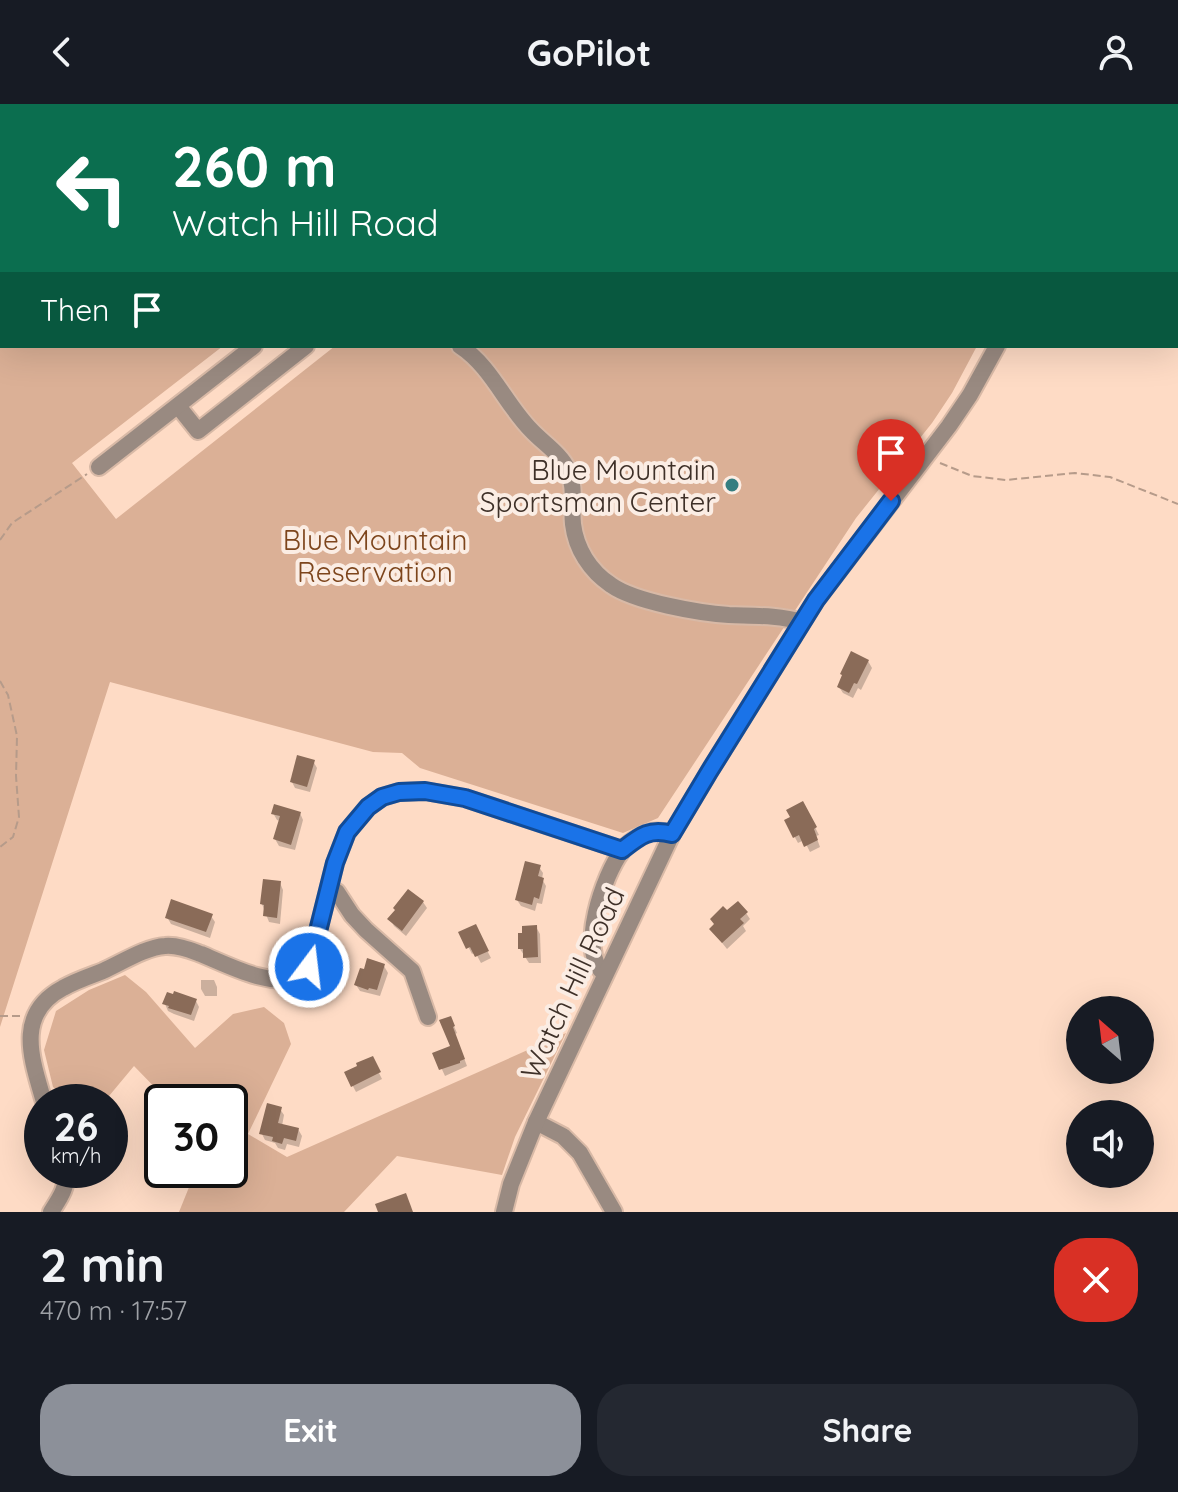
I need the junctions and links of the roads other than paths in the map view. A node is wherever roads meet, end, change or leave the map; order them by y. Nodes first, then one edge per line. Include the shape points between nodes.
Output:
1 (251, 348) edge
2 (303, 348) edge
3 (462, 348) edge
4 (996, 348) edge
5 (178, 406) junction
6 (99, 467) road end
7 (802, 622) junction
8 (672, 834) junction
9 (622, 850) junction
10 (329, 888) junction
11 (605, 974) junction
12 (428, 1017) dead end
13 (39, 1084) edge
14 (536, 1122) junction
15 (64, 1188) edge
16 (51, 1212) edge
17 (504, 1212) edge
18 (614, 1212) edge

1 - 5 street
2 - 5 street via 198,431
3 - 7 street via 485,370 514,413 566,465 572,478 577,542 586,561 611,586 654,602
4 - 7 street, Watch Hill Road via 970,395
5 - 6 street
7 - 8 street, Watch Hill Road
8 - 9 street via 648,833
8 - 11 street, Watch Hill Road
9 - 10 street via 465,798 399,792 368,807 347,832
9 - 11 street via 604,884 594,928 594,961
10 - 12 street via 412,971
10 - 13 street via 309,967 301,978 271,979 186,948 165,946 50,996 33,1017 30,1032
11 - 14 street, Watch Hill Road
14 - 17 street, Watch Hill Road
14 - 18 street via 563,1136 580,1153
15 - 16 street

